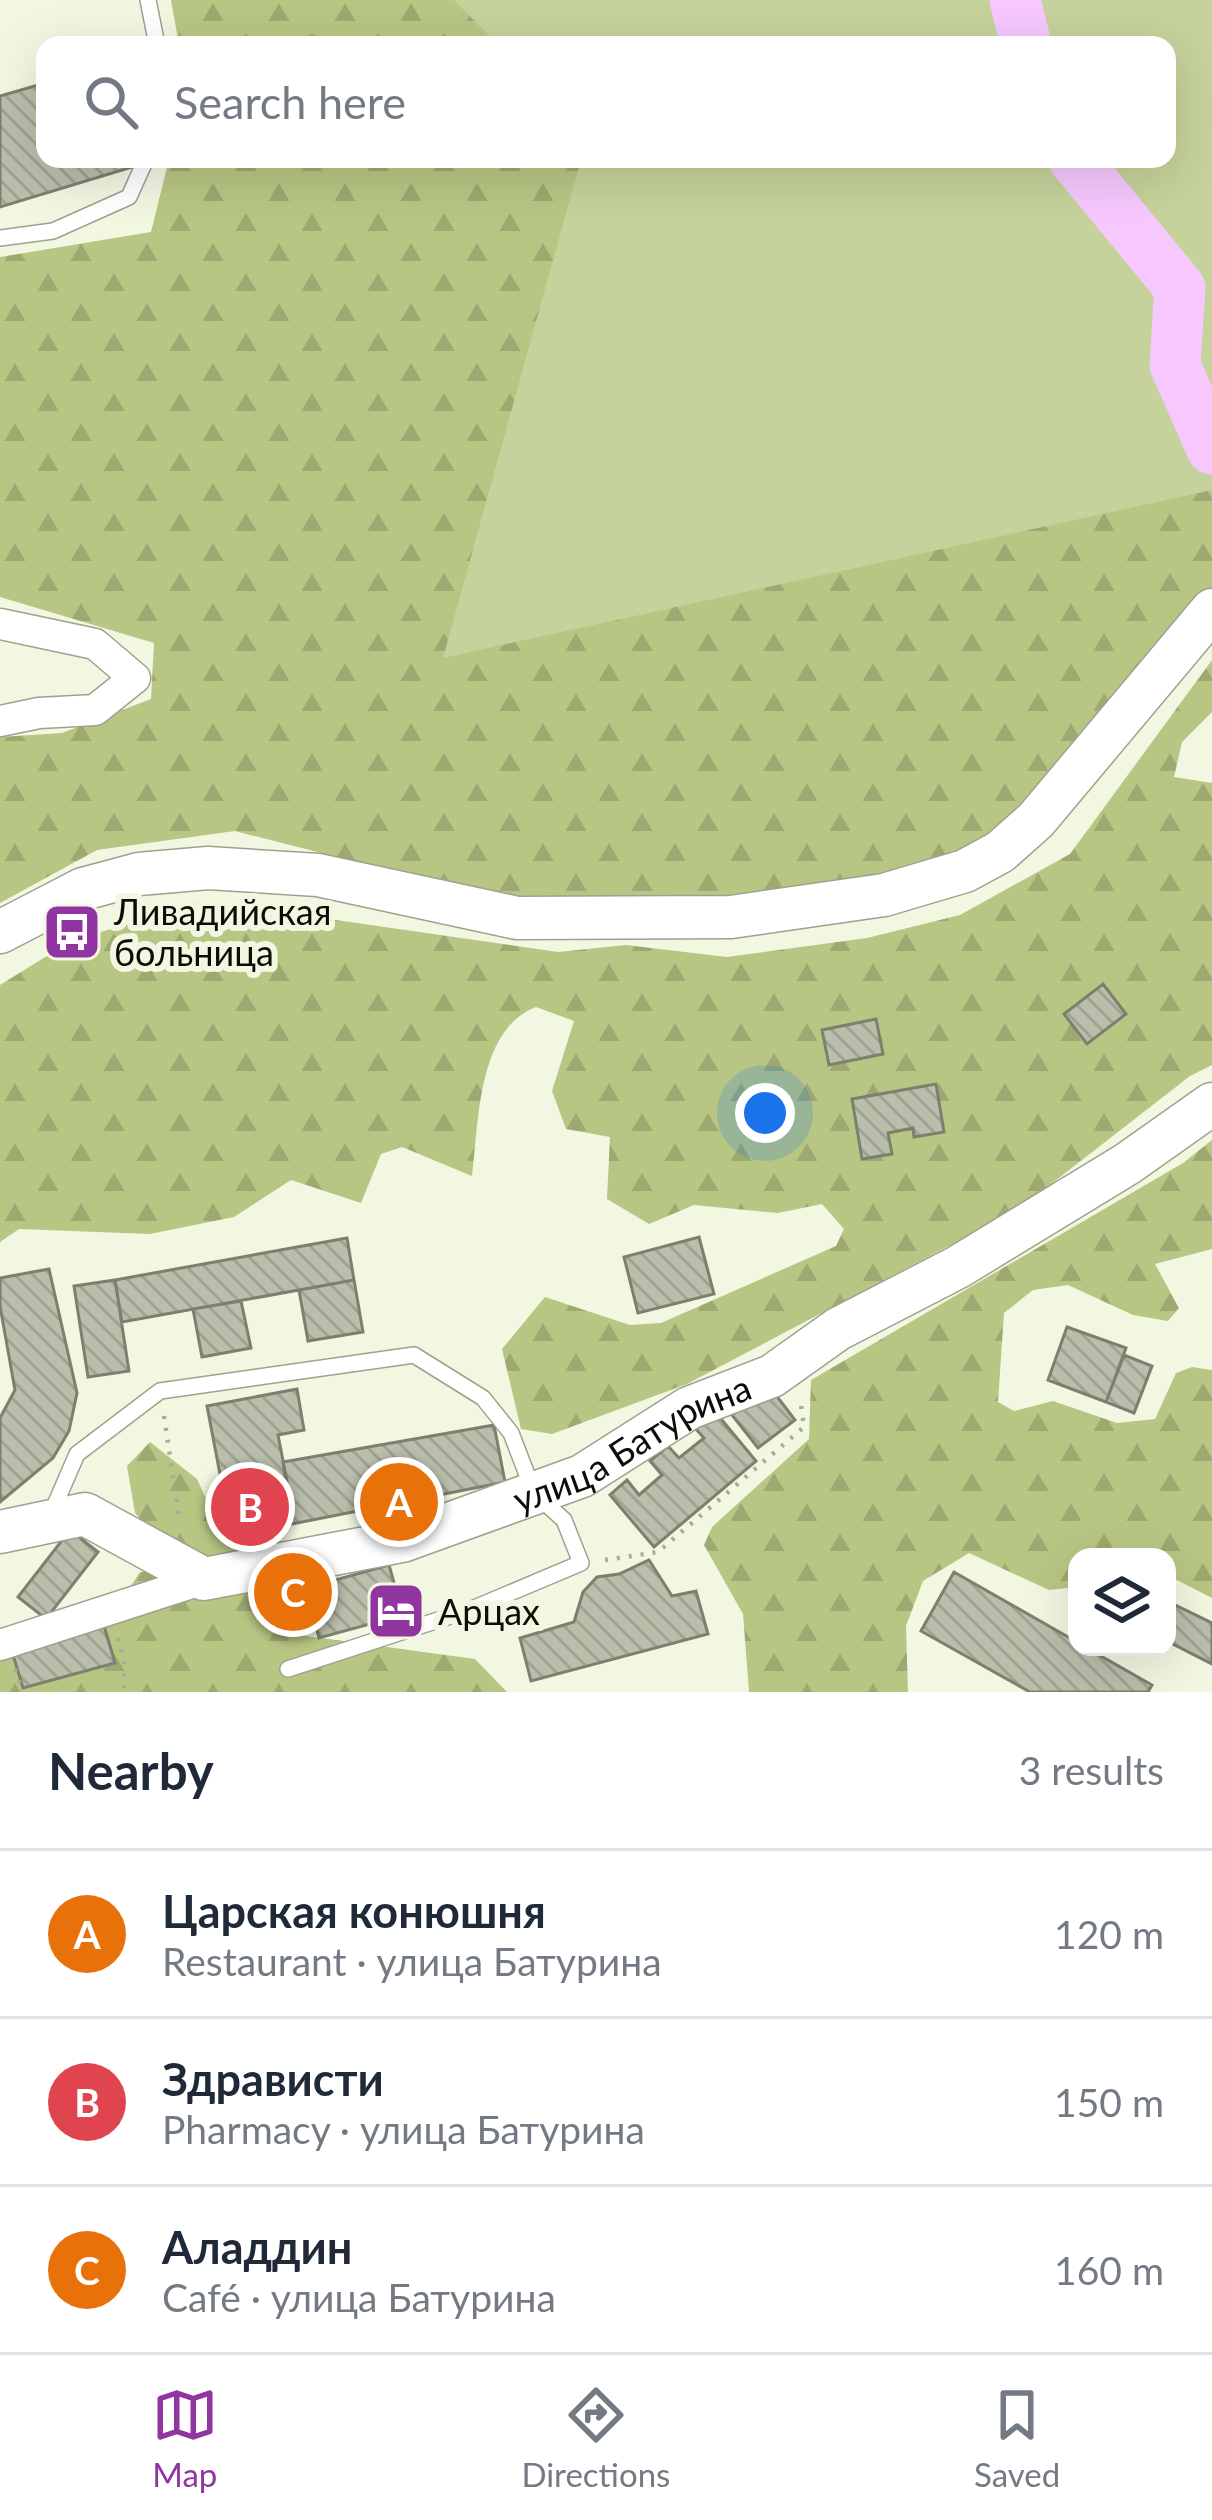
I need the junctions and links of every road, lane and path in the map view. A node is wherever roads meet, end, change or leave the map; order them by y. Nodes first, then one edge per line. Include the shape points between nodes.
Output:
1 (148, 0) edge
2 (155, 36) edge
3 (142, 168) edge
4 (0, 238) edge
5 (1212, 610) edge
6 (0, 624) edge
7 (1212, 644) edge
8 (0, 722) edge
9 (0, 932) edge
10 (0, 949) edge
11 (1212, 1104) edge
12 (795, 1359) junction
13 (160, 1391) junction
14 (534, 1493) junction
15 (47, 1522) junction
16 (0, 1532) edge
17 (581, 1563) junction
18 (196, 1575) junction
19 (110, 1609) junction
20 (0, 1645) edge
21 (288, 1669) dead end
22 (124, 1692) edge

1 - 2 lane
3 - 4 lane via 129,197 52,231
5 - 9 main road via 1000,852 884,895 731,917 517,918 318,875 208,868 83,889
6 - 8 street via 95,644 135,678 95,710
7 - 10 main road via 1085,805 1011,871 924,904 789,931 508,931 277,885 174,883 64,914
11 - 12 main road, улица Батурина via 1127,1164
12 - 14 main road, улица Батурина via 689,1408 582,1476
12 - 17 path via 804,1427 658,1552
13 - 14 lane via 414,1355 483,1398 511,1433
13 - 15 lane via 77,1454
13 - 18 path
14 - 17 lane via 564,1520
14 - 18 main road, улица Батурина via 402,1541
15 - 16 main road
15 - 18 main road via 85,1514
17 - 21 lane via 472,1609
18 - 19 street
19 - 20 street
19 - 22 path

